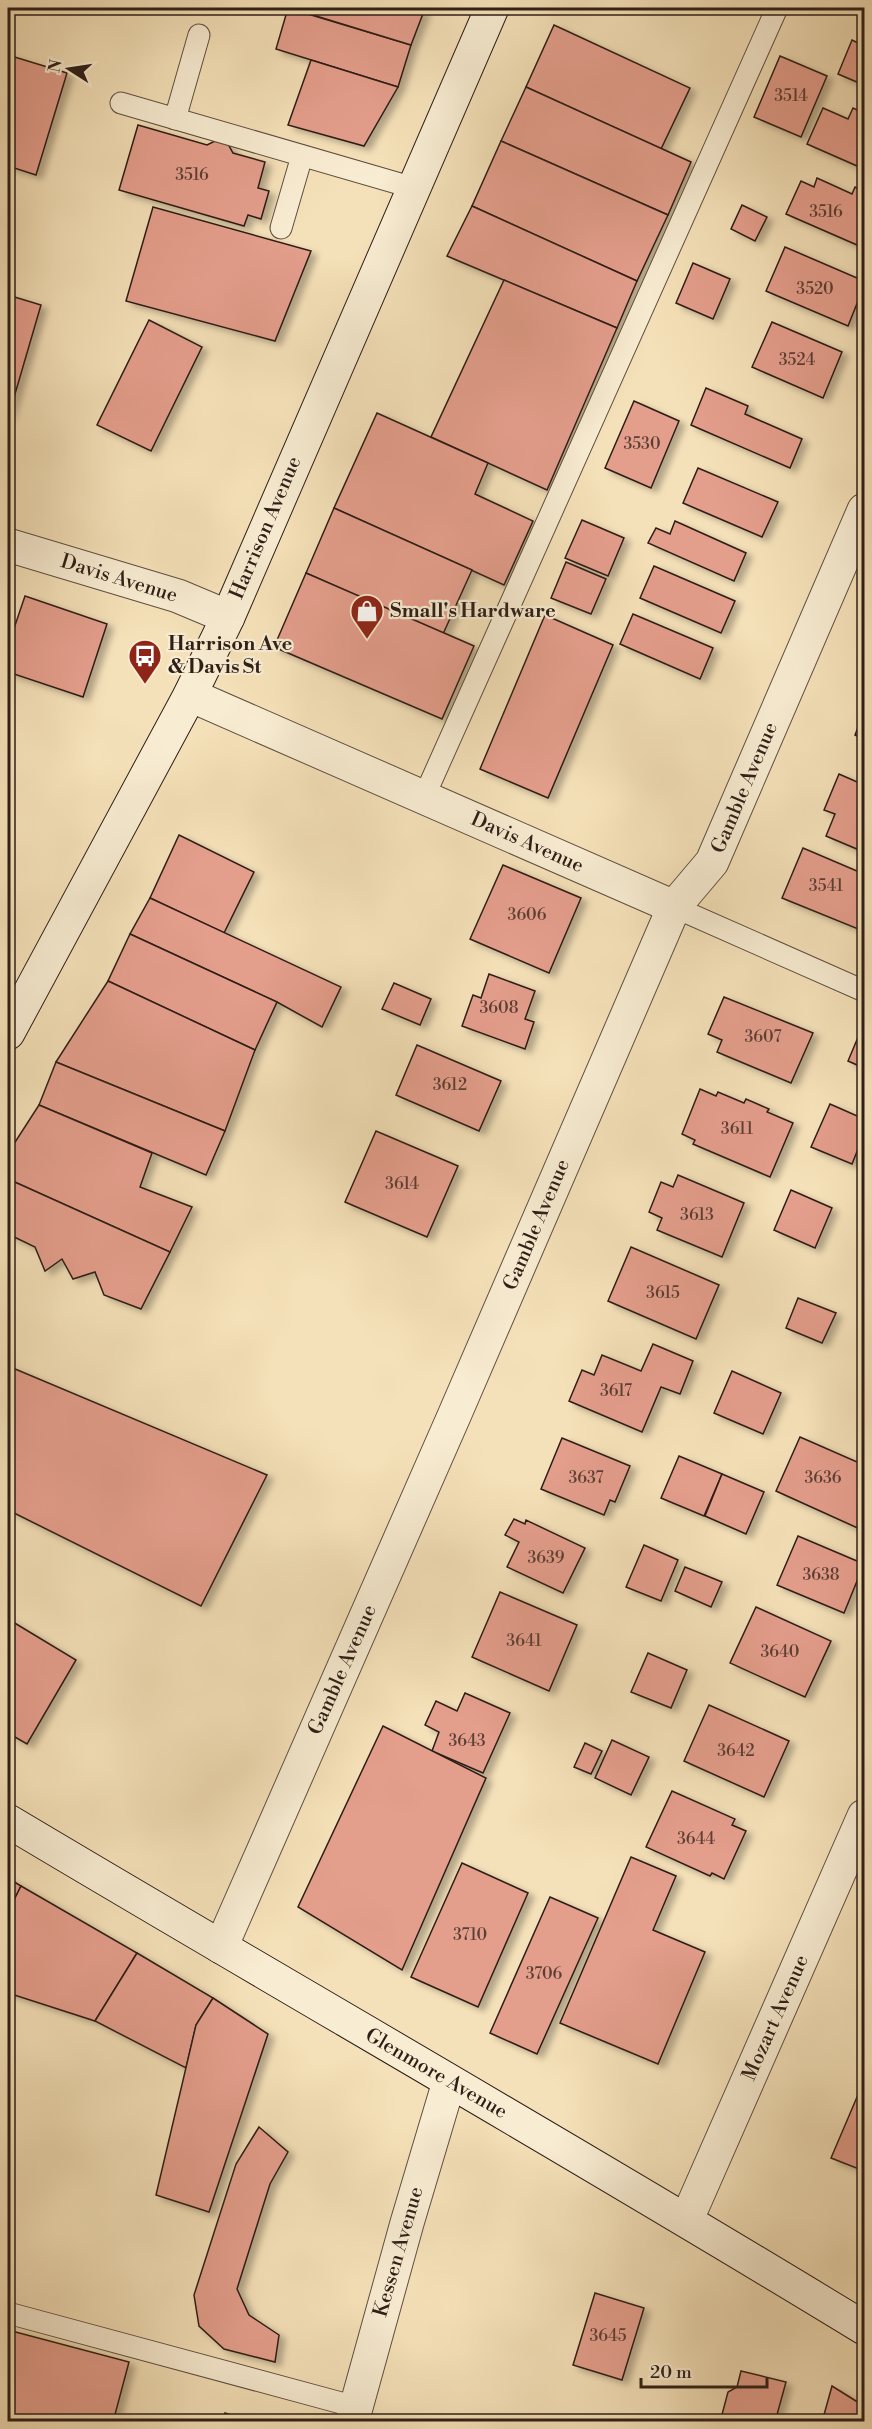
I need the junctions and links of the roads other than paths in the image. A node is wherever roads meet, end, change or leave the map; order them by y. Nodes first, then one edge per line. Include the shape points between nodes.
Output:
1 (492, 8) edge
2 (777, 8) edge
3 (199, 35) dead end
4 (122, 103) dead end
5 (175, 119) junction
6 (302, 156) junction
7 (414, 188) junction
8 (281, 228) dead end
9 (864, 510) edge
10 (8, 545) edge
11 (228, 618) junction
12 (190, 695) junction
13 (424, 797) junction
14 (674, 907) junction
15 (864, 991) edge
16 (8, 1033) edge
17 (864, 1816) edge
18 (8, 1821) edge
19 (220, 1947) junction
20 (449, 2082) junction
21 (687, 2219) junction
22 (8, 2313) edge
23 (864, 2328) edge
24 (354, 2414) edge

1 - 7 street, Harrison Avenue
2 - 13 lane
3 - 5 lane
4 - 5 lane
5 - 6 lane
6 - 7 lane
6 - 8 lane
7 - 11 street, Harrison Avenue
9 - 14 street, Gamble Avenue via 712,862
10 - 11 street, Davis Avenue via 178,596
11 - 12 street, Harrison Avenue
12 - 13 street, Davis Avenue
12 - 16 street, Harrison Avenue
13 - 14 street, Davis Avenue
14 - 15 lane, Davis Avenue
14 - 19 street, Gamble Avenue
17 - 21 street, Mozart Avenue
18 - 19 street, Glenmore Avenue
19 - 20 street, Glenmore Avenue
20 - 21 street, Glenmore Avenue
20 - 24 street, Kessen Avenue
21 - 23 street, Glenmore Avenue
22 - 24 lane

